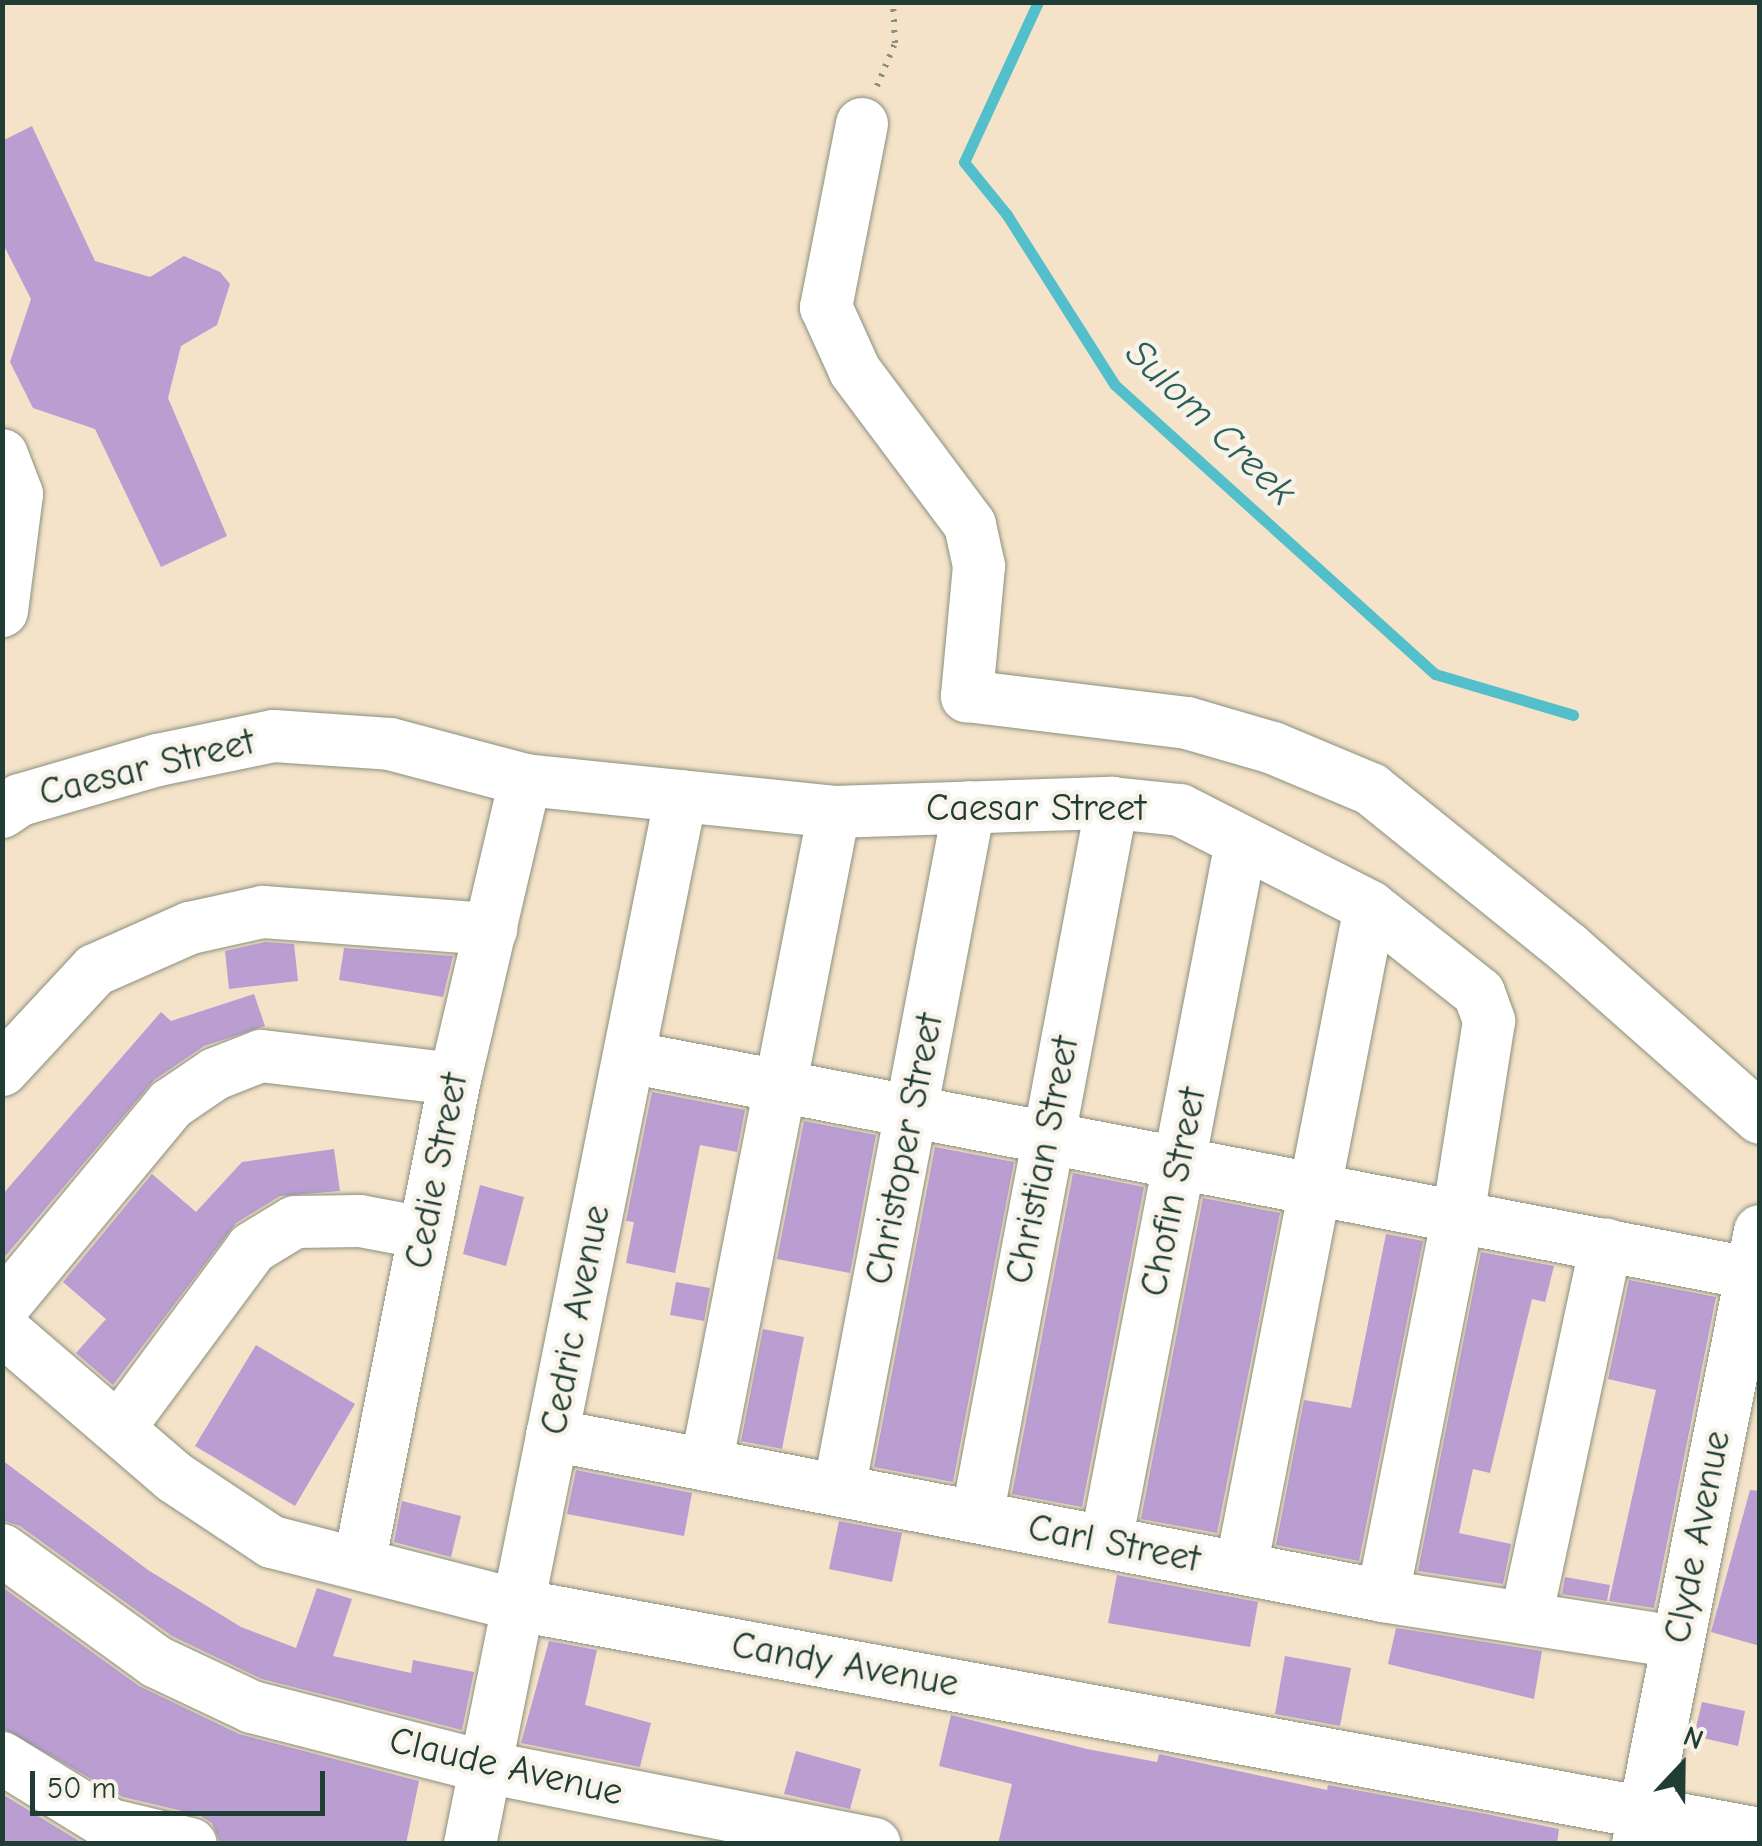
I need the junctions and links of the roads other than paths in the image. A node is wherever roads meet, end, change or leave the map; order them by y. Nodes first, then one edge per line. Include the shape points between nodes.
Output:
1 (862, 124) road end
2 (2, 455) edge
3 (2, 612) edge
4 (525, 780) junction
5 (681, 796) junction
6 (1112, 803) junction
7 (969, 807) junction
8 (2, 812) edge
9 (834, 812) junction
10 (1242, 842) junction
11 (1370, 907) junction
12 (490, 929) junction
13 (628, 1056) junction
14 (2, 1070) edge
15 (455, 1079) junction
16 (778, 1085) junction
17 (913, 1111) junction
18 (1760, 1118) edge
19 (1047, 1137) junction
20 (1180, 1162) junction
21 (1316, 1188) junction
22 (1458, 1216) junction
23 (424, 1233) junction
24 (1606, 1244) junction
25 (1754, 1252) edge
26 (2, 1308) edge
27 (2, 1329) edge
28 (119, 1428) junction
29 (552, 1435) junction
30 (706, 1465) junction
31 (839, 1490) junction
32 (977, 1517) junction
33 (1106, 1542) junction
34 (2, 1550) edge
35 (359, 1564) junction
36 (1242, 1568) junction
37 (1384, 1596) junction
38 (518, 1605) junction
39 (1526, 1618) junction
40 (1677, 1642) junction
41 (2, 1758) edge
42 (486, 1767) junction
43 (1642, 1828) edge
44 (1760, 1834) edge
45 (191, 1844) edge
46 (470, 1844) edge
47 (874, 1844) edge

1 - 18 street via 826,307 855,371 970,525 979,566 967,696 1187,723 1273,748 1371,788 1568,948
2 - 3 street via 17,494
4 - 5 street, Caesar Street
4 - 8 street, Caesar Street via 390,744 274,736 158,760 20,800
4 - 12 street, Cedie Street
5 - 9 street, Caesar Street
5 - 13 street, Cedric Avenue
6 - 7 street, Caesar Street
6 - 10 street, Caesar Street via 1180,810
6 - 19 street, Christian Street
7 - 9 street, Caesar Street
7 - 17 street, Christoper Street
9 - 16 street
10 - 11 street, Caesar Street
10 - 20 street, Chofin Street
11 - 21 street
11 - 22 street, Caesar Street via 1480,993 1488,1008
12 - 14 street via 263,912 190,928 95,970
12 - 15 street, Cedie Street
13 - 16 street
13 - 29 street, Cedric Avenue
15 - 23 street, Cedie Street
15 - 26 street via 262,1056 216,1074 171,1104
16 - 17 street
16 - 30 street
17 - 19 street
17 - 31 street, Christoper Street
19 - 20 street
19 - 32 street, Christian Street
20 - 21 street
20 - 33 street, Chofin Street
21 - 22 street
21 - 36 street
22 - 24 street
22 - 37 street, Caesar Street
23 - 28 street via 360,1221 296,1222 252,1248
23 - 35 street, Cedie Street
24 - 25 street
24 - 39 street
25 - 40 street, Clyde Avenue
27 - 28 street, Candy Avenue
28 - 35 street, Candy Avenue via 174,1477 272,1542
29 - 30 street, Carl Street
29 - 38 street, Cedric Avenue
30 - 31 street, Carl Street
31 - 32 street, Carl Street
32 - 33 street, Carl Street
33 - 36 street, Carl Street
34 - 42 street, Claude Avenue via 157,1662 252,1707
35 - 38 street, Candy Avenue
36 - 37 street, Carl Street
37 - 39 street, Carl Street
38 - 42 street, Cedric Avenue
38 - 43 street, Candy Avenue
39 - 40 street, Carl Street
40 - 43 street, Clyde Avenue
41 - 45 street via 111,1825
42 - 46 street, Cedric Avenue
42 - 47 street, Claude Avenue
43 - 44 street, Candy Avenue

